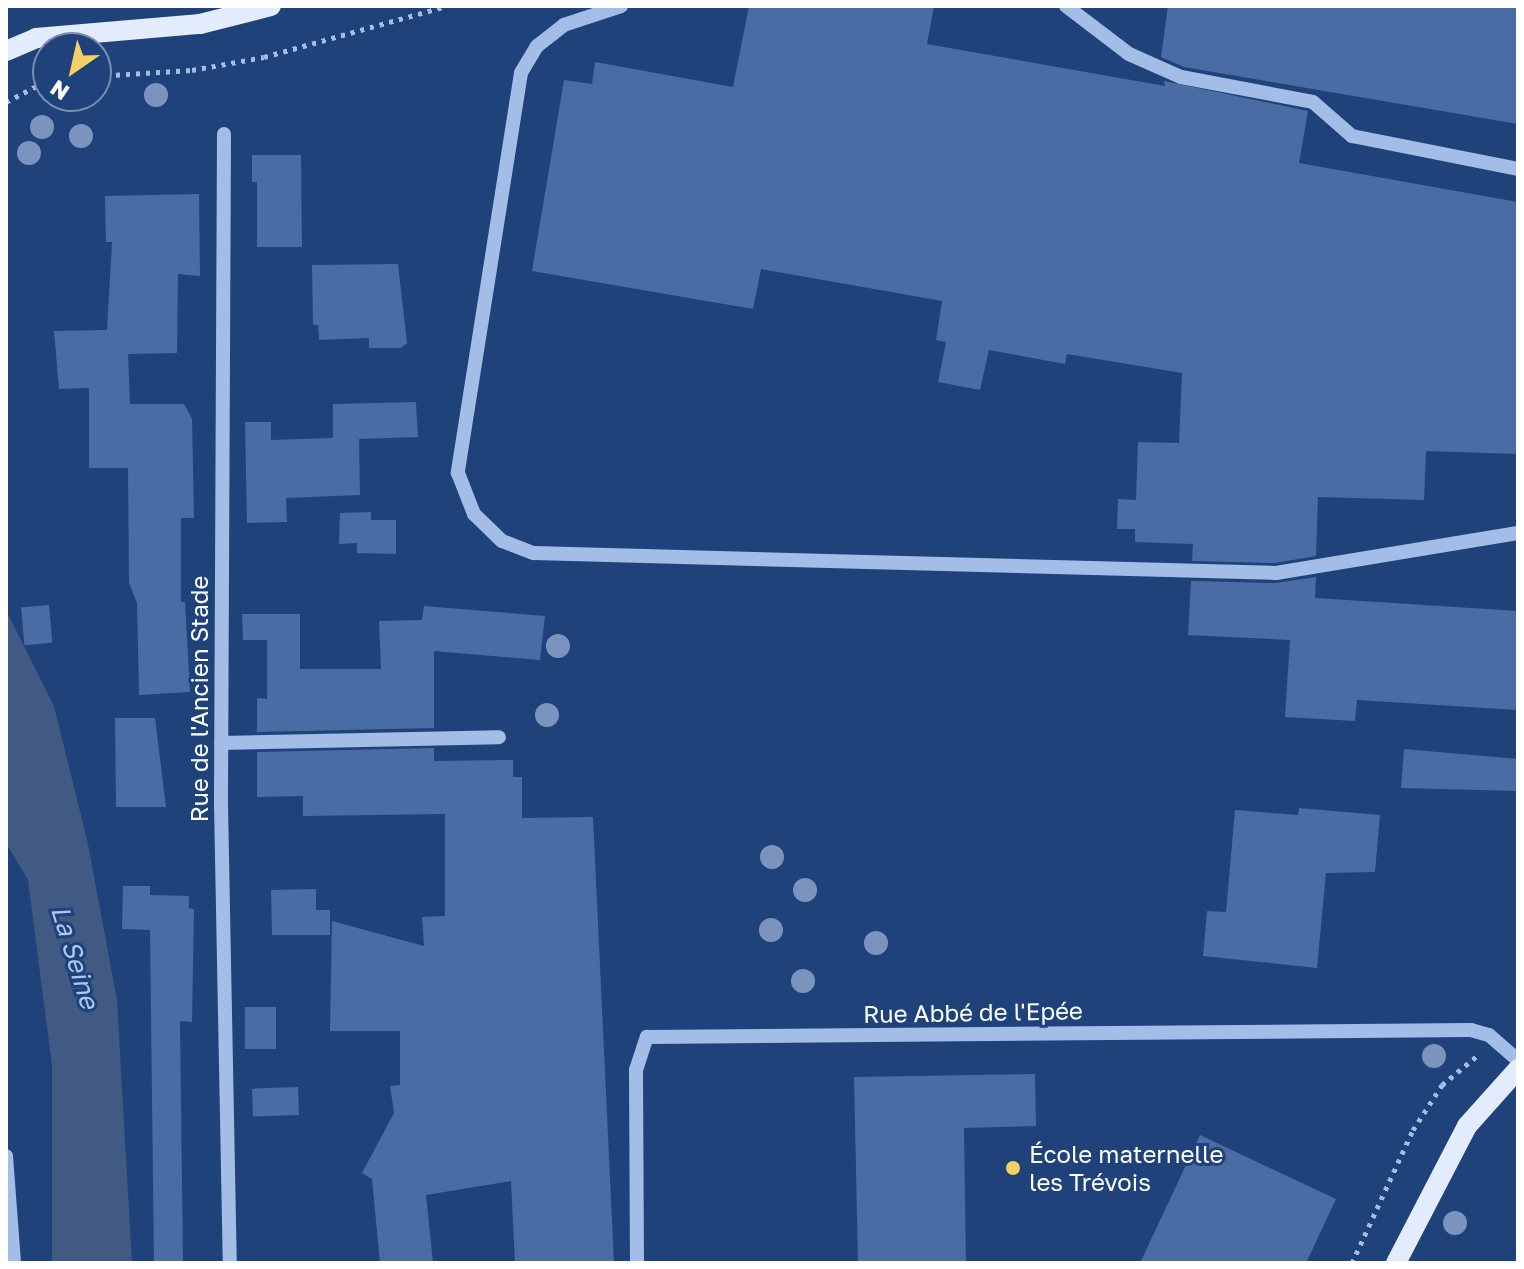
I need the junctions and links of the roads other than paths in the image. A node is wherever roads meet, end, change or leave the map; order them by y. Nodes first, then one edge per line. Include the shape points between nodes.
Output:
1 (271, 6) edge
2 (621, 6) edge
3 (1066, 6) edge
4 (6, 51) edge
5 (224, 134) dead end
6 (1518, 169) edge
7 (1518, 533) edge
8 (499, 737) dead end
9 (221, 743) junction
10 (1518, 1060) edge
11 (1518, 1069) edge
12 (6, 1156) edge
13 (14, 1263) edge
14 (230, 1263) edge
15 (637, 1263) edge
16 (1396, 1263) edge

1 - 4 main road via 200,24 36,38
2 - 7 street via 564,25 537,46 521,73 458,473 474,514 502,541 534,553 1276,573
3 - 6 street via 1129,54 1181,77 1313,102 1352,136
5 - 9 street, Rue de l'Ancien Stade
8 - 9 street
9 - 14 street, Rue de l'Ancien Stade
10 - 15 street, Rue Abbé de l'Epée via 1498,1042 1471,1030 647,1037 636,1070
11 - 16 main road via 1467,1126
12 - 13 street

